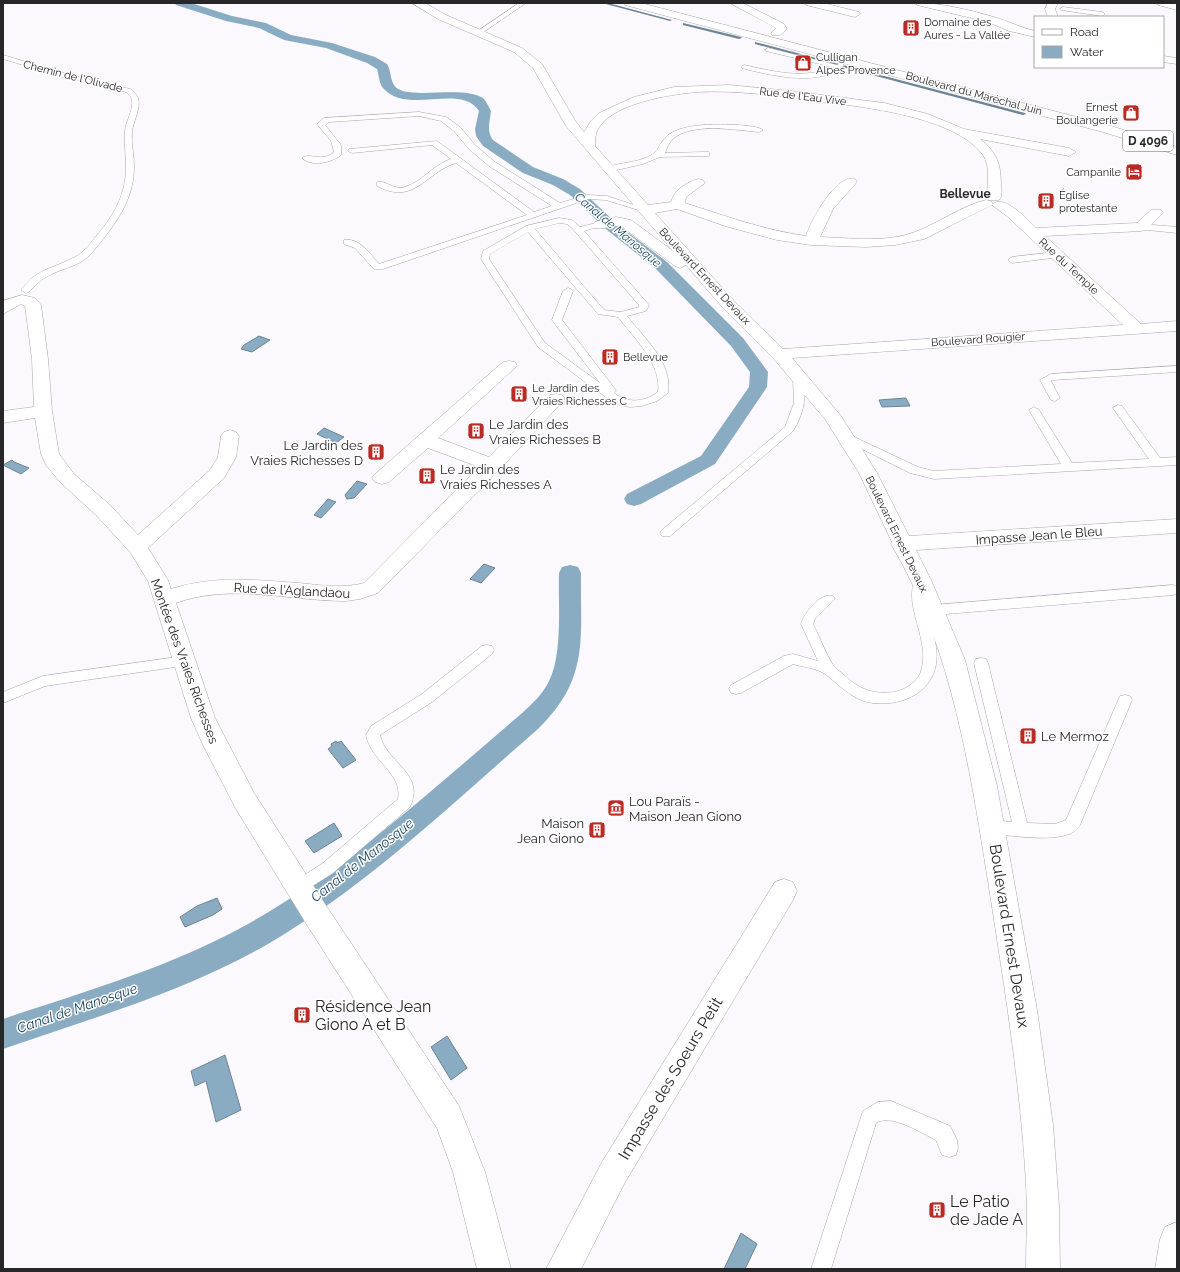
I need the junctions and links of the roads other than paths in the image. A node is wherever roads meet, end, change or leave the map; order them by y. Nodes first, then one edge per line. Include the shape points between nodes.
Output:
1 (416, 3) edge
2 (629, 3) edge
3 (735, 3) edge
4 (810, 3) edge
5 (922, 3) edge
6 (1053, 3) edge
7 (1162, 3) edge
8 (520, 4) edge
9 (1177, 7) edge
10 (1063, 9) dead end
11 (855, 14) dead end
12 (1102, 14) dead end
13 (1088, 15) edge
14 (1053, 16) edge
15 (480, 32) junction
16 (776, 33) dead end
17 (1034, 34) edge
18 (768, 50) dead end
19 (3, 57) edge
20 (1164, 59) edge
21 (850, 60) junction
22 (1177, 61) edge
23 (744, 67) dead end
24 (838, 67) junction
25 (759, 130) dead end
26 (960, 131) junction
27 (589, 148) junction
28 (352, 151) dead end
29 (1177, 151) edge
30 (1069, 152) dead end
31 (706, 154) dead end
32 (660, 155) junction
33 (306, 158) dead end
34 (458, 160) junction
35 (608, 170) junction
36 (850, 182) dead end
37 (698, 183) dead end
38 (380, 184) dead end
39 (993, 202) junction
40 (678, 205) junction
41 (558, 206) junction
42 (645, 210) junction
43 (1156, 213) dead end
44 (534, 216) junction
45 (607, 223) joint
46 (1141, 227) junction
47 (529, 228) junction
48 (578, 230) junction
49 (1177, 230) edge
50 (1032, 232) junction
51 (811, 241) junction
52 (347, 242) dead end
53 (1057, 255) junction
54 (1012, 260) dead end
55 (696, 268) junction
56 (568, 291) dead end
57 (24, 295) junction
58 (3, 309) edge
59 (622, 315) junction
60 (1177, 326) edge
61 (1137, 329) junction
62 (779, 354) junction
63 (508, 366) dead end
64 (1177, 369) edge
65 (798, 376) junction
66 (1055, 398) dead end
67 (556, 399) dead end
68 (619, 402) junction
69 (1118, 408) dead end
70 (1034, 410) dead end
71 (43, 411) junction
72 (3, 418) edge
73 (230, 436) dead end
74 (846, 437) junction
75 (425, 440) junction
76 (1177, 461) edge
77 (1157, 462) junction
78 (493, 465) junction
79 (1069, 468) junction
80 (382, 478) dead end
81 (1177, 526) edge
82 (666, 533) dead end
83 (901, 544) junction
84 (137, 547) junction
85 (921, 580) junction
86 (1173, 590) dead end
87 (165, 599) junction
88 (829, 599) dead end
89 (934, 610) junction
90 (487, 650) dead end
91 (184, 661) junction
92 (981, 663) dead end
93 (828, 669) junction
94 (736, 689) dead end
95 (3, 698) edge
96 (1125, 700) dead end
97 (992, 827) junction
98 (1021, 829) junction
99 (784, 891) dead end
100 (306, 897) junction
101 (948, 1148) dead end
102 (1177, 1239) edge
103 (494, 1269) edge
104 (563, 1269) edge
105 (822, 1269) edge
106 (1043, 1269) edge
107 (1172, 1269) edge

1 - 15 street, Boulevard Ernest Devaux
2 - 21 street, Boulevard du Maréchal Juin / D 4096
3 - 16 street via 780,26 782,29
4 - 11 street
5 - 17 street via 992,20 1016,30
6 - 14 street via 1050,10
7 - 9 street
8 - 15 lane
10 - 13 lane
12 - 13 lane
15 - 27 street, Boulevard Ernest Devaux via 518,50 535,62 570,123
18 - 24 lane
19 - 57 lane, Chemin de l'Olivade via 64,76 134,92 136,106 129,128 128,187 121,209 86,254 40,274
20 - 22 street
21 - 24 lane
21 - 29 street, Boulevard du Maréchal Juin / D 4096 via 1119,132
23 - 24 lane via 789,76 828,73
25 - 32 lane via 706,127 686,130 668,138
26 - 27 street, Rue de l'Eau Vive via 933,121 870,105 767,92 692,89 648,96 607,113 591,129
26 - 30 street
26 - 39 street, Rue de l'Eau Vive via 976,142 990,157 993,168
27 - 35 street, Boulevard Ernest Devaux
28 - 34 lane via 434,143
31 - 32 lane
32 - 35 lane
33 - 41 lane via 326,160 338,153 335,142 321,124 327,120 430,115 451,124 492,164
34 - 38 lane via 441,166 411,188 393,190
34 - 44 lane
35 - 42 street, Boulevard Ernest Devaux
36 - 51 street via 825,209
37 - 40 street via 681,193
39 - 50 street, Rue du Temple via 1013,214
39 - 51 street via 931,232 903,240 852,243
40 - 42 street
40 - 51 street via 747,228
41 - 42 lane via 587,197 607,198
41 - 44 lane
42 - 55 street, Boulevard Ernest Devaux
43 - 46 street
44 - 52 lane via 380,268 358,246
45 - 48 lane
45 - 55 street via 626,223 678,262
46 - 49 lane
46 - 50 street
47 - 48 lane via 564,221
47 - 59 lane via 601,312
47 - 68 lane via 486,253 485,259 541,345
48 - 59 lane via 644,305 643,308
50 - 53 street, Rue du Temple
53 - 54 lane
53 - 61 street, Rue du Temple
55 - 62 street, Boulevard Ernest Devaux
56 - 68 lane via 558,323
57 - 58 street
57 - 71 street, Montée des Vraies Richesses via 33,305
59 - 68 lane via 660,366 664,386 663,393 656,397 631,404
60 - 61 street, Boulevard Rougier
61 - 62 street, Boulevard Rougier
62 - 65 street, Boulevard Ernest Devaux
63 - 75 street
64 - 66 lane via 1051,377 1045,380
65 - 74 street, Boulevard Ernest Devaux
65 - 82 lane via 799,409 789,429
67 - 78 street, Rue de l'Aglandaou
69 - 77 lane
70 - 79 lane
71 - 72 street
71 - 84 street, Montée des Vraies Richesses via 53,461
73 - 84 street via 227,457 217,474
74 - 79 lane via 914,470 934,475
74 - 83 street, Boulevard Ernest Devaux via 868,473
75 - 78 street
75 - 80 street
76 - 77 lane
77 - 79 lane
78 - 87 street, Rue de l'Aglandaou via 371,588 365,591 344,594 241,586 192,590
81 - 83 street, Impasse Jean le Bleu
83 - 85 street, Boulevard Ernest Devaux
84 - 87 street, Montée des Vraies Richesses via 158,580
85 - 89 street, Boulevard Ernest Devaux
85 - 93 lane via 918,598 930,654 928,668 919,686 903,696 872,698 852,689
86 - 89 lane
87 - 91 street, Montée des Vraies Richesses
88 - 93 lane via 809,617 807,624
89 - 97 street, Boulevard Ernest Devaux via 959,676
90 - 100 lane via 427,698 376,730 373,735 376,745 402,775 408,788 405,802 328,868
91 - 95 lane via 43,681
91 - 100 street, Montée des Vraies Richesses via 203,718 216,747 245,801
92 - 98 lane
93 - 94 lane via 793,659
96 - 98 lane via 1072,825 1055,831
97 - 98 lane
97 - 106 street, Boulevard Ernest Devaux via 1023,1010 1032,1088 1043,1206
99 - 104 street, Impasse des Soeurs Petit via 613,1173
100 - 103 street, Montée des Vraies Richesses via 448,1117 472,1182
101 - 105 lane via 947,1136 943,1133 891,1110 878,1110 869,1116
102 - 107 street

